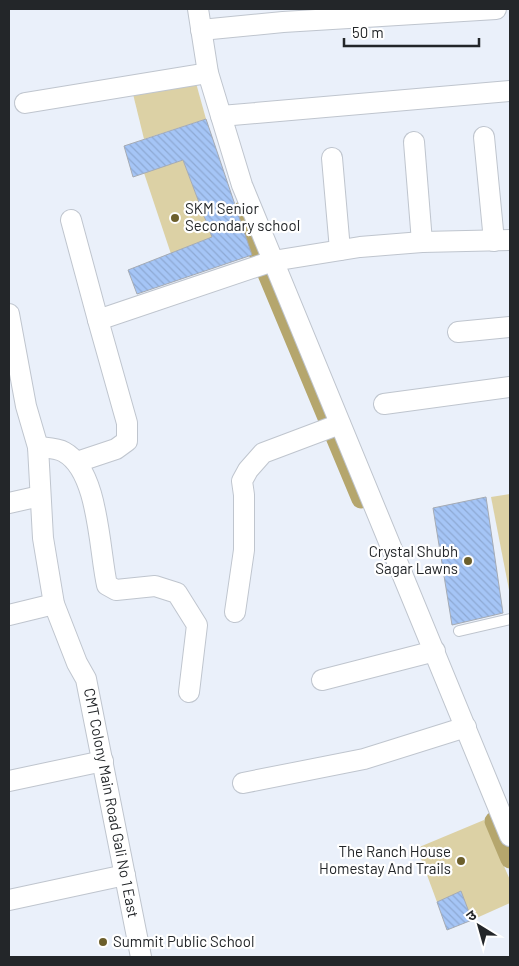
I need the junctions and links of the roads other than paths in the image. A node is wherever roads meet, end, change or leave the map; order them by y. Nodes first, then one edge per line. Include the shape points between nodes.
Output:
1 (198, 9) edge
2 (496, 9) edge
3 (201, 30) junction
4 (203, 73) junction
5 (510, 91) edge
6 (24, 103) dead end
7 (221, 116) junction
8 (484, 136) dead end
9 (414, 142) dead end
10 (332, 158) dead end
11 (71, 220) dead end
12 (502, 240) edge
13 (422, 242) junction
14 (340, 250) junction
15 (267, 264) junction
16 (9, 314) edge
17 (98, 320) junction
18 (510, 327) edge
19 (458, 332) dead end
20 (510, 387) edge
21 (384, 404) dead end
22 (18, 407) edge
23 (335, 426) junction
24 (38, 447) junction
25 (77, 462) junction
26 (40, 496) junction
27 (9, 503) edge
28 (54, 604) junction
29 (235, 612) dead end
30 (9, 615) edge
31 (510, 619) edge
32 (458, 631) dead end
33 (428, 652) junction
34 (322, 680) dead end
35 (189, 692) dead end
36 (460, 729) junction
37 (103, 760) junction
38 (9, 782) edge
39 (243, 783) dead end
40 (510, 836) edge
41 (125, 875) junction
42 (9, 900) edge
43 (141, 957) edge

1 - 3 street
2 - 3 street
3 - 4 street
4 - 6 street
4 - 7 street
5 - 7 street
7 - 15 street
8 - 12 street
9 - 13 street
10 - 14 street
11 - 17 street
12 - 13 street
13 - 14 street
14 - 15 street
15 - 17 street
15 - 23 street
16 - 22 street, CMT Colony Main Road Gali No 1 East
17 - 25 street via 128,423 127,441
18 - 19 street
20 - 21 street
22 - 24 street, CMT Colony Main Road Gali No 1 East
23 - 29 street via 263,453 242,481 244,550
23 - 33 street
24 - 25 street via 63,451
24 - 26 street, CMT Colony Main Road Gali No 1 East
25 - 35 street via 87,482 97,518 107,585 116,590 155,586 170,589 177,593 197,625
26 - 27 street
26 - 28 street, CMT Colony Main Road Gali No 1 East
28 - 30 street
28 - 37 street, CMT Colony Main Road Gali No 1 East via 76,663 86,679
31 - 32 lane
33 - 34 street
33 - 36 street
36 - 39 street via 364,759
36 - 40 street
37 - 38 street
37 - 41 street, CMT Colony Main Road Gali No 1 East
41 - 42 street
41 - 43 street, CMT Colony Main Road Gali No 1 East

